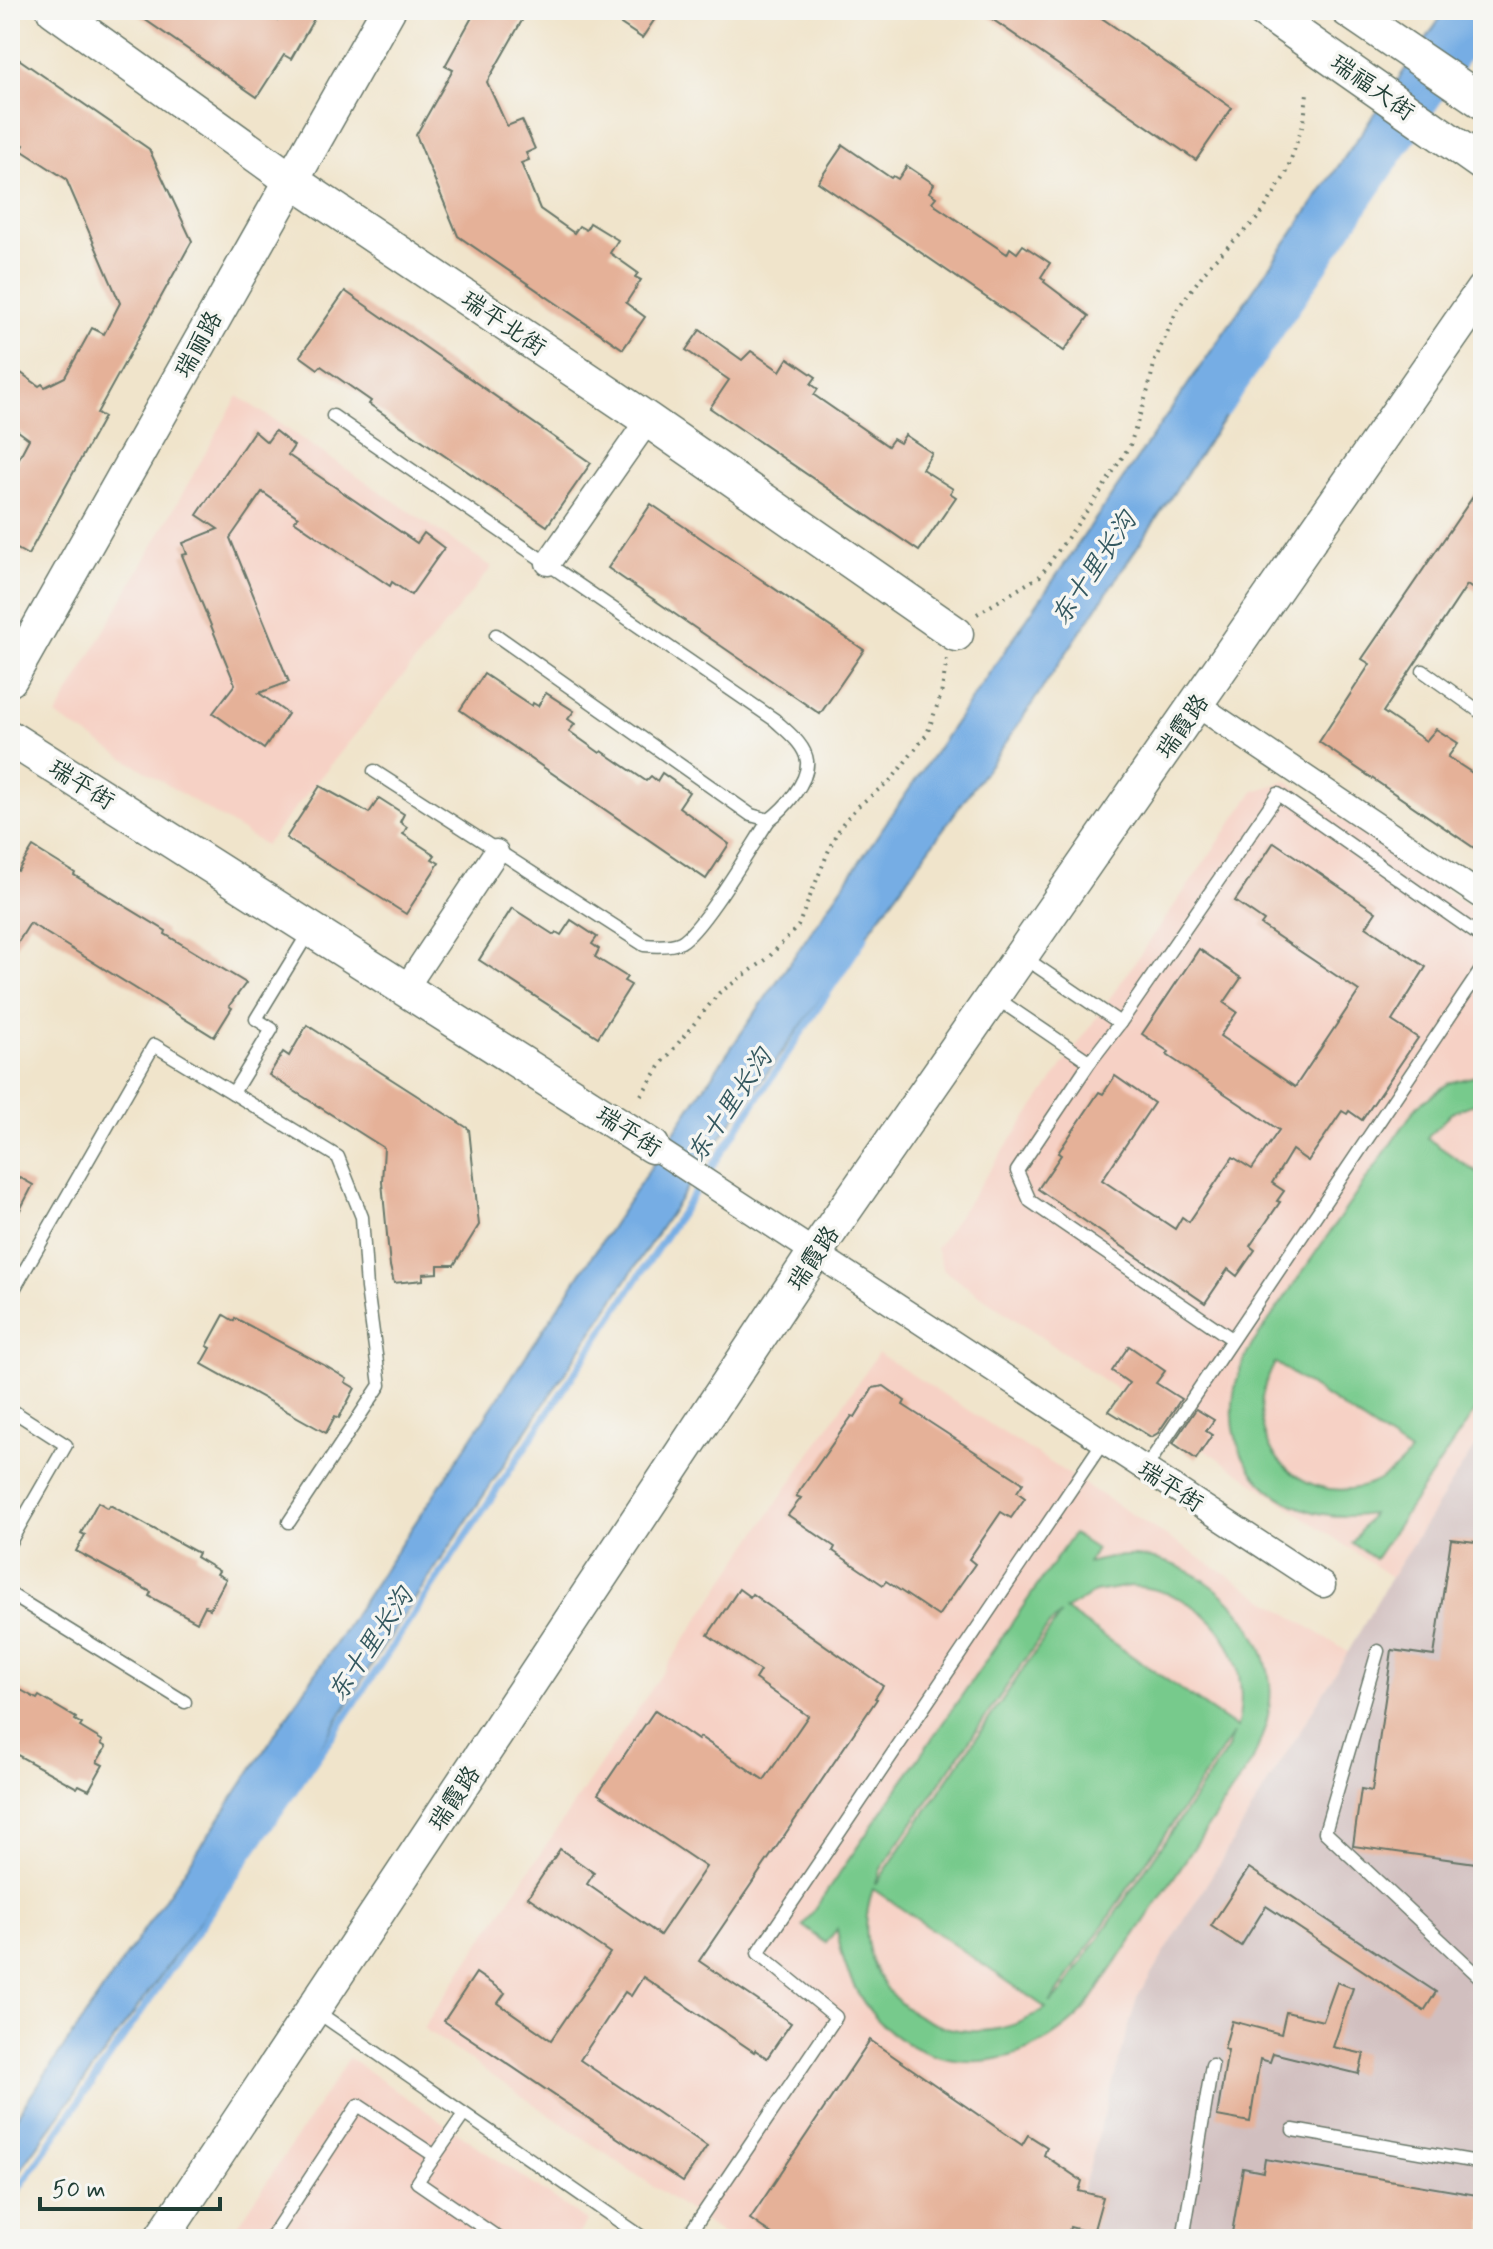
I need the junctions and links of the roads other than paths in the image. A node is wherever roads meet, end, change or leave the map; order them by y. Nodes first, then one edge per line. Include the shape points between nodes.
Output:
1 (54, 10) edge
2 (388, 10) edge
3 (1263, 10) edge
4 (1361, 19) edge
5 (1482, 101) edge
6 (1483, 164) edge
7 (291, 180) junction
8 (1483, 290) edge
9 (333, 416) dead end
10 (648, 420) junction
11 (548, 563) junction
12 (956, 634) road end
13 (496, 635) dead end
14 (1423, 671) dead end
15 (10, 679) edge
16 (1196, 704) junction
17 (1483, 714) edge
18 (10, 738) edge
19 (374, 771) dead end
20 (769, 820) junction
21 (496, 852) junction
22 (1483, 897) edge
23 (311, 929) junction
24 (1483, 938) edge
25 (1022, 956) junction
26 (1483, 967) edge
27 (405, 989) junction
28 (994, 996) junction
29 (1120, 1023) junction
30 (1090, 1062) junction
31 (233, 1093) junction
32 (652, 1146) joint
33 (814, 1254) junction
34 (10, 1296) edge
35 (1232, 1339) junction
36 (10, 1409) edge
37 (1103, 1442) junction
38 (1145, 1469) junction
39 (289, 1522) dead end
40 (10, 1542) edge
41 (1323, 1585) dead end
42 (10, 1594) edge
43 (1378, 1651) dead end
44 (185, 1702) dead end
45 (1483, 1980) edge
46 (313, 2010) junction
47 (1212, 2065) dead end
48 (464, 2114) junction
49 (1293, 2130) dead end
50 (435, 2156) junction
51 (1483, 2163) edge
52 (272, 2238) edge
53 (161, 2239) edge
54 (500, 2239) edge
55 (645, 2239) edge
56 (686, 2239) edge
57 (1183, 2239) edge

1 - 7 street, 瑞平北街
2 - 7 street, 瑞丽路
3 - 6 street, 瑞福大街
4 - 5 street, 瑞福大街
7 - 10 street, 瑞平北街
7 - 15 street, 瑞丽路
8 - 16 street, 瑞霞路
9 - 11 lane
10 - 11 street
10 - 12 street, 瑞平北街
11 - 20 lane via 775,720 799,743 807,760 804,775
13 - 20 lane via 751,815
14 - 17 lane
16 - 22 street
16 - 25 street, 瑞霞路
18 - 23 street, 瑞平街
19 - 21 lane
20 - 21 lane via 697,927 681,942 662,946 644,945
21 - 27 street
23 - 27 street, 瑞平街
23 - 31 lane via 256,1019 272,1029
24 - 29 lane via 1278,794
25 - 28 street, 瑞霞路
25 - 29 lane
26 - 35 lane
27 - 32 street, 瑞平街
28 - 30 lane
28 - 33 street, 瑞霞路
29 - 30 lane
30 - 35 lane via 1017,1171 1030,1201
31 - 34 lane via 154,1045
31 - 39 lane via 338,1157 362,1217 380,1385
32 - 33 street, 瑞平街
33 - 37 street, 瑞平街
33 - 46 street, 瑞霞路
35 - 38 lane
36 - 40 lane via 66,1445
37 - 38 street, 瑞平街
37 - 56 lane via 758,1953 836,2017
38 - 41 street, 瑞平街
42 - 44 lane
43 - 45 lane via 1325,1832
46 - 48 lane
46 - 53 street, 瑞霞路
47 - 57 lane
48 - 50 lane
48 - 55 lane
49 - 51 lane
50 - 52 lane via 358,2105
50 - 54 lane via 417,2182

